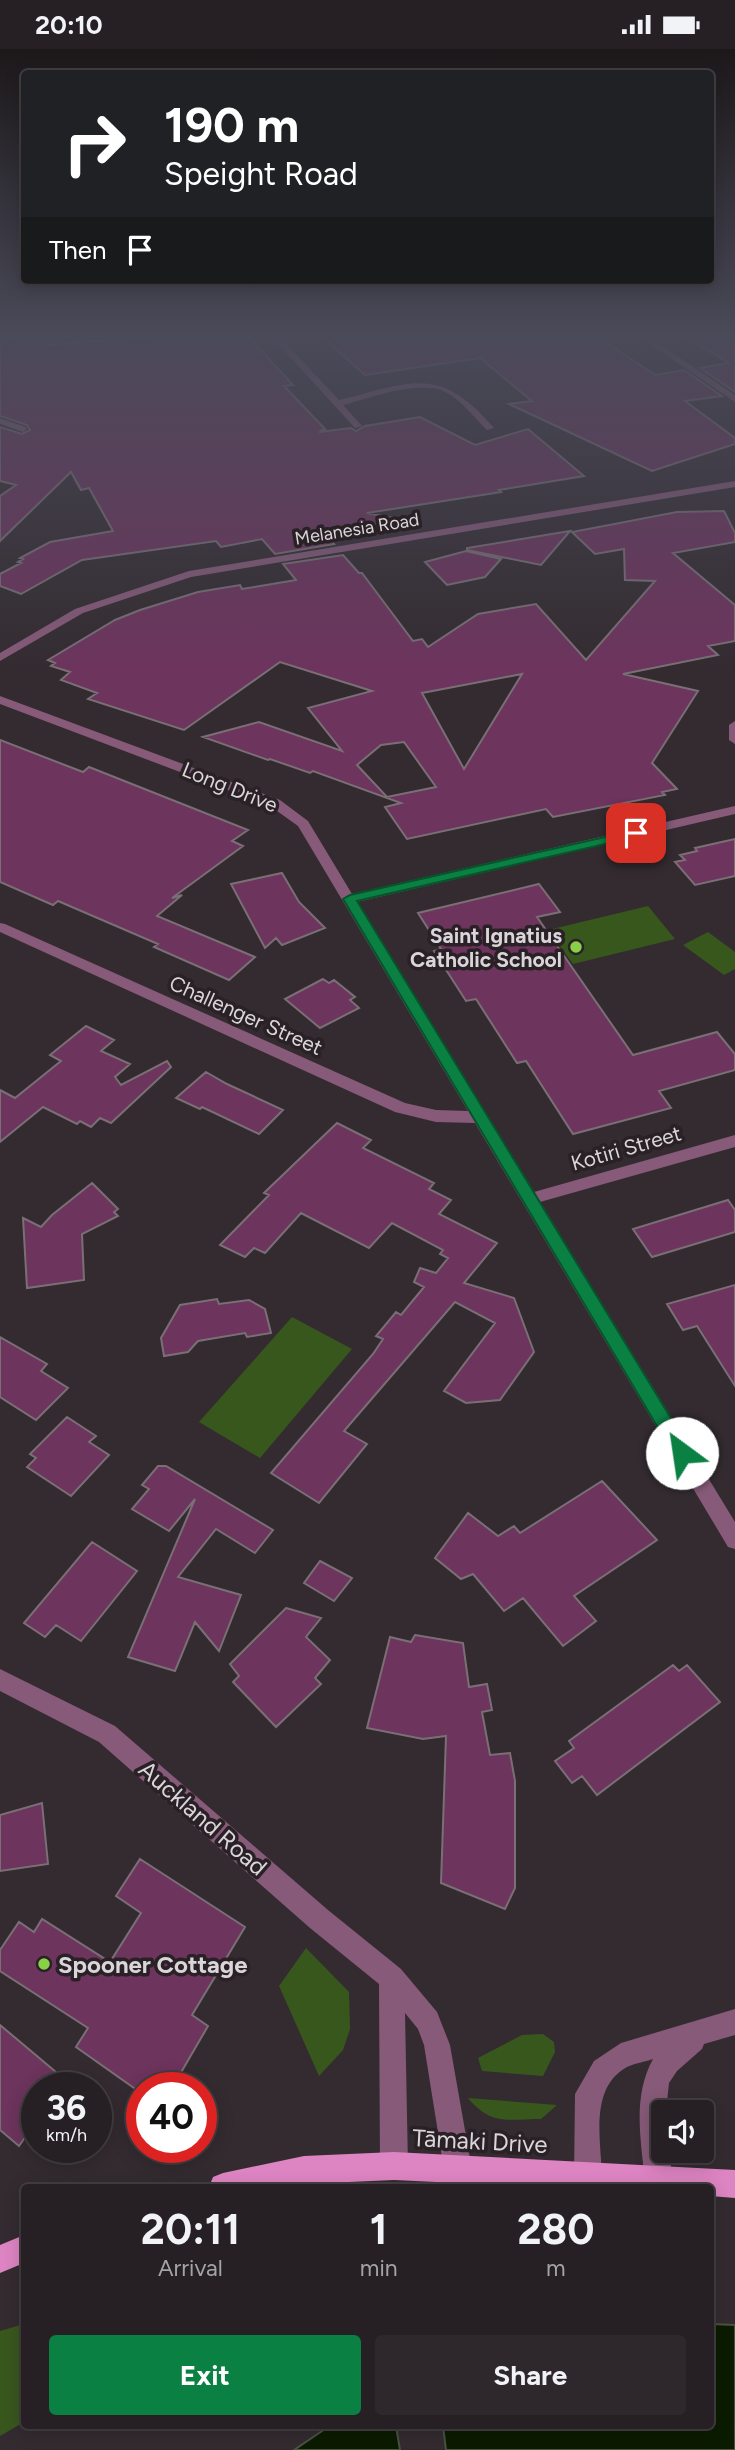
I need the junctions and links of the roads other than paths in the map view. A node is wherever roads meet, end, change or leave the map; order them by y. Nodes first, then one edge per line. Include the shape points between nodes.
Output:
1 (735, 484) edge
2 (0, 658) edge
3 (0, 700) edge
4 (735, 725) edge
5 (735, 740) edge
6 (735, 810) edge
7 (350, 899) junction
8 (0, 927) edge
9 (481, 1117) junction
10 (735, 1141) edge
11 (530, 1199) junction
12 (735, 1540) edge
13 (0, 1680) edge
14 (392, 1978) junction
15 (735, 2022) edge
16 (702, 2033) junction
17 (394, 2165) junction
18 (457, 2170) junction
19 (588, 2176) junction
20 (659, 2181) junction
21 (237, 2184) edge
22 (735, 2184) edge
23 (21, 2250) edge
24 (0, 2259) edge

1 - 2 street, Melanesia Road via 189,575 87,607
3 - 7 street, Long Drive via 284,808 312,835
4 - 5 street
6 - 7 street
7 - 9 street, Long Drive
8 - 9 street, Challenger Street via 401,1108 436,1116
9 - 11 street, Long Drive
10 - 11 street, Kotiri Street
11 - 12 street, Long Drive
13 - 14 street, Auckland Road via 107,1734
14 - 17 street
14 - 18 street, Auckland Road via 428,2021 437,2045
15 - 16 street
16 - 19 street via 621,2056 603,2070 588,2094
16 - 20 street via 674,2055 660,2072 654,2090
17 - 18 main road, Tāmaki Drive
17 - 21 main road, Tāmaki Drive via 304,2170
18 - 19 main road, Tāmaki Drive
19 - 20 main road, Tāmaki Drive
20 - 22 main road, Tāmaki Drive
23 - 24 main road

